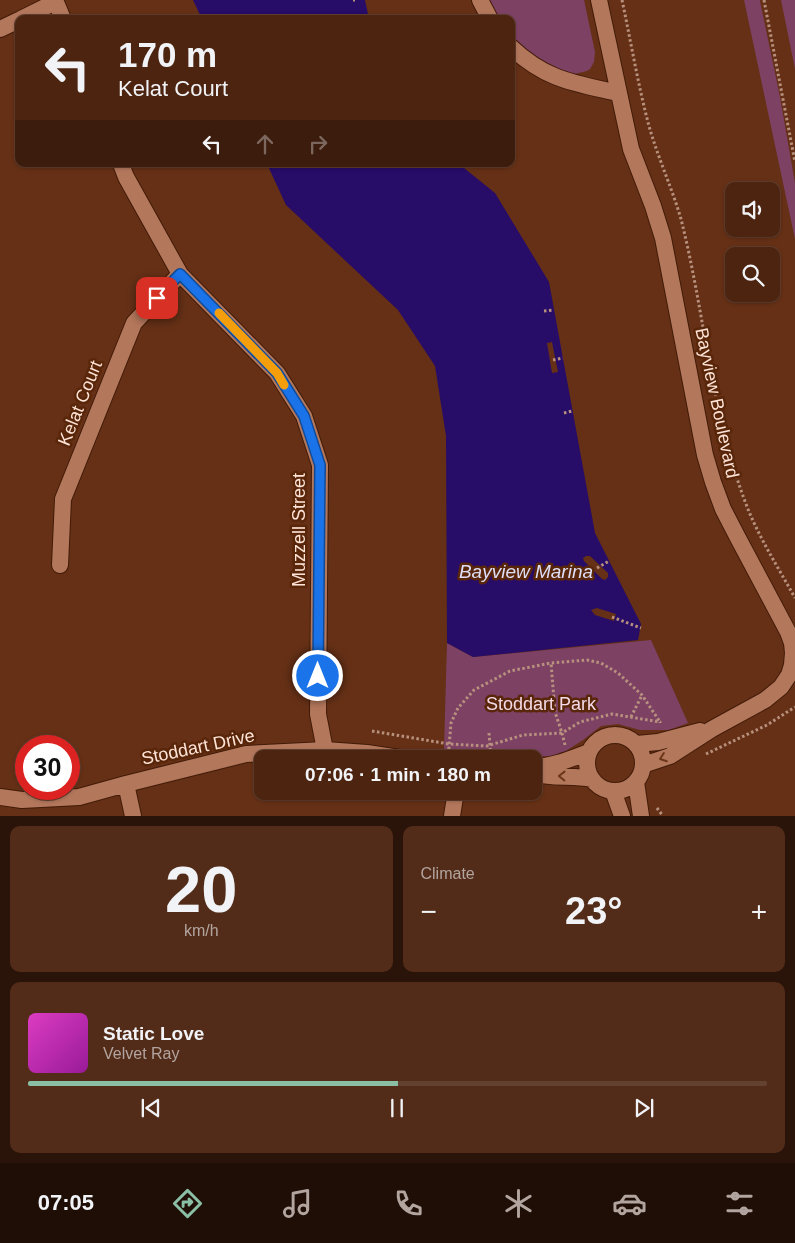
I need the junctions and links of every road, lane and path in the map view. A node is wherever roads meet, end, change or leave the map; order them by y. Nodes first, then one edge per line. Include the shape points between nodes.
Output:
1 (480, 0) edge
2 (598, 0) edge
3 (622, 0) edge
4 (764, 0) edge
5 (55, 1) edge
6 (28, 15) edge
7 (60, 15) edge
8 (488, 15) edge
9 (15, 22) edge
10 (0, 29) edge
11 (515, 51) edge
12 (618, 93) junction
13 (795, 162) edge
14 (122, 167) edge
15 (180, 274) junction
16 (554, 310) dead end
17 (544, 311) dead end
18 (562, 358) dead end
19 (554, 360) dead end
20 (572, 411) dead end
21 (564, 413) dead end
22 (609, 561) dead end
23 (60, 566) dead end
24 (597, 568) dead end
25 (795, 598) edge
26 (612, 617) dead end
27 (641, 628) dead end
28 (551, 663) junction
29 (642, 695) junction
30 (795, 707) edge
31 (631, 717) junction
32 (660, 722) junction
33 (712, 729) junction
34 (372, 731) dead end
35 (489, 733) dead end
36 (562, 733) junction
37 (665, 740) junction
38 (449, 744) junction
39 (637, 744) junction
40 (490, 745) junction
41 (325, 750) edge
42 (449, 750) edge
43 (490, 750) edge
44 (589, 752) junction
45 (254, 754) edge
46 (703, 755) dead end
47 (569, 759) junction
48 (643, 765) junction
49 (542, 766) edge
50 (542, 776) edge
51 (592, 779) junction
52 (636, 782) junction
53 (126, 784) junction
54 (613, 791) junction
55 (0, 797) edge
56 (455, 800) edge
57 (654, 805) dead end
58 (133, 816) edge
59 (452, 816) edge
60 (622, 816) edge
61 (641, 816) edge
62 (663, 816) edge

1 - 8 street
2 - 12 street, Bayview Boulevard
3 - 25 path via 649,125 680,218 724,437 746,505
4 - 13 path
5 - 6 street
5 - 7 street
9 - 10 street
11 - 12 street via 548,74
12 - 33 street, Bayview Boulevard via 631,149 663,238 713,482 723,509 784,622 792,643 792,665 775,694
14 - 15 street, Muzzell Street
15 - 23 street, Kelat Court via 134,323 63,499
15 - 41 street, Muzzell Street via 277,373 304,416 320,465 318,714
16 - 17 path
18 - 19 path
20 - 21 path
22 - 24 path
26 - 27 path
28 - 29 path via 587,660 602,663 618,672
28 - 36 path via 555,712
28 - 38 path via 510,671 474,690 458,708 451,723
29 - 31 path
29 - 32 path
30 - 46 path via 768,725
31 - 32 path
31 - 36 path via 612,714 580,722
32 - 37 path
33 - 37 street, Bayview Boulevard
33 -> 48 street, Bayview Boulevard via 670,756
34 - 38 path
35 - 40 path
36 - 40 path via 523,735
36 - 47 path
37 - 39 street, Bayview Boulevard
38 - 40 path
38 - 42 path
39 - 44 street via 616,734 595,742
39 - 48 street
40 - 43 path
44 - 47 street
44 - 51 street via 588,770
45 - 53 street, Stoddart Drive
47 - 49 street
48 - 52 street
51 -> 50 street
51 - 54 street via 601,788
52 - 54 street via 630,788
52 - 61 street
53 - 55 street, Stoddart Drive via 79,797 22,800
53 - 58 street
54 - 60 street
56 - 59 street
57 - 62 path

